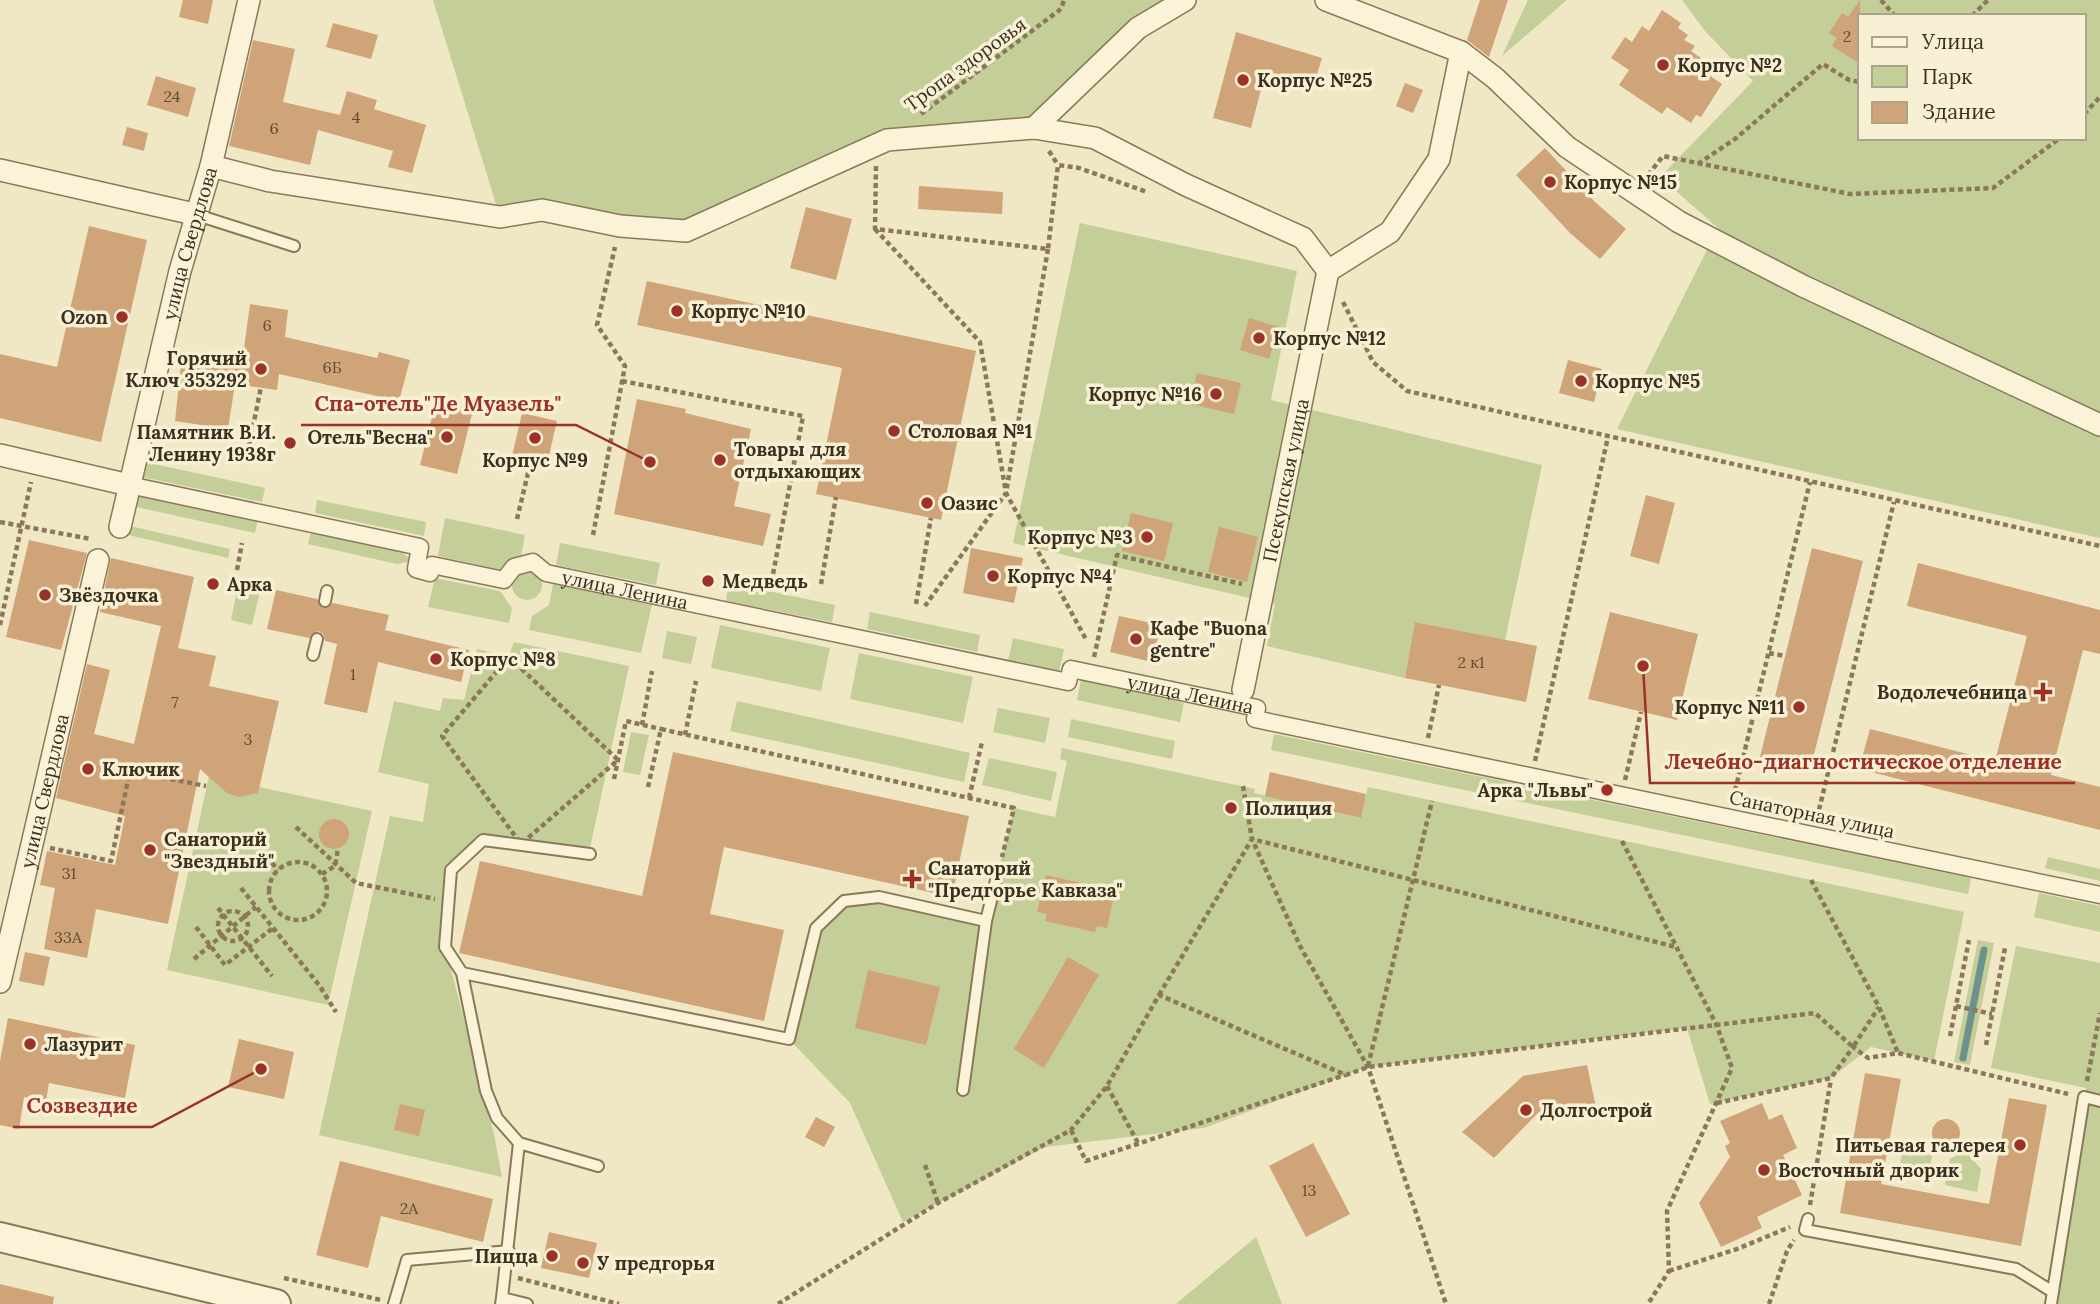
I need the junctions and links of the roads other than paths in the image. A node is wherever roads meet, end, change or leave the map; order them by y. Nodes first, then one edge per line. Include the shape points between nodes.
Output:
1 (249, 0) edge
2 (1185, 0) edge
3 (1326, 0) edge
4 (1461, 52) junction
5 (1034, 128) junction
6 (211, 166) junction
7 (0, 170) edge
8 (194, 214) junction
9 (294, 246) dead end
10 (1328, 271) junction
11 (2100, 425) edge
12 (0, 455) edge
13 (130, 485) junction
14 (317, 639) dead end
15 (313, 655) dead end
16 (1243, 690) dead end
17 (1269, 722) joint
18 (590, 854) dead end
19 (998, 872) road end
20 (2100, 895) edge
21 (986, 921) junction
22 (462, 973) junction
23 (0, 982) edge
24 (963, 1090) dead end
25 (2100, 1101) edge
26 (519, 1143) junction
27 (597, 1166) dead end
28 (1808, 1219) road end
29 (0, 1237) edge
30 (509, 1251) junction
31 (2052, 1298) edge
32 (501, 1301) edge
33 (258, 1302) edge
34 (394, 1303) edge
35 (527, 1304) edge

1 - 6 street, улица Свердлова
2 - 5 street via 1138,28
3 - 4 street
4 - 10 street via 1439,159 1390,232
4 - 11 street via 1567,147 1679,222 1803,286
5 - 6 street via 887,140 686,231 620,226 542,210 500,217 270,181
5 - 10 street via 1095,138 1303,238
6 - 8 street, улица Свердлова
7 - 8 street
8 - 9 lane
8 - 13 street, улица Свердлова
10 - 16 street, Псекупская улица
12 - 13 street, улица Ленина
13 - 17 street, улица Ленина via 420,547 416,569 430,573 432,565 504,580 514,567 533,562 546,573 1068,682 1071,669 1257,708 1255,719
13 - 23 street, улица Свердлова via 107,543
14 - 15 lane
17 - 20 street, Санаторная улица
18 - 22 lane via 483,840 452,870 445,947
19 - 21 lane
21 - 22 lane via 879,897 844,901 816,928 789,1040
21 - 24 lane
22 - 26 lane via 486,1091
25 - 31 lane via 2084,1097
26 - 27 lane
26 - 30 lane
28 - 31 lane via 1805,1230 2016,1269
29 - 33 street
30 - 32 lane
30 - 34 lane via 407,1259
32 - 35 lane

